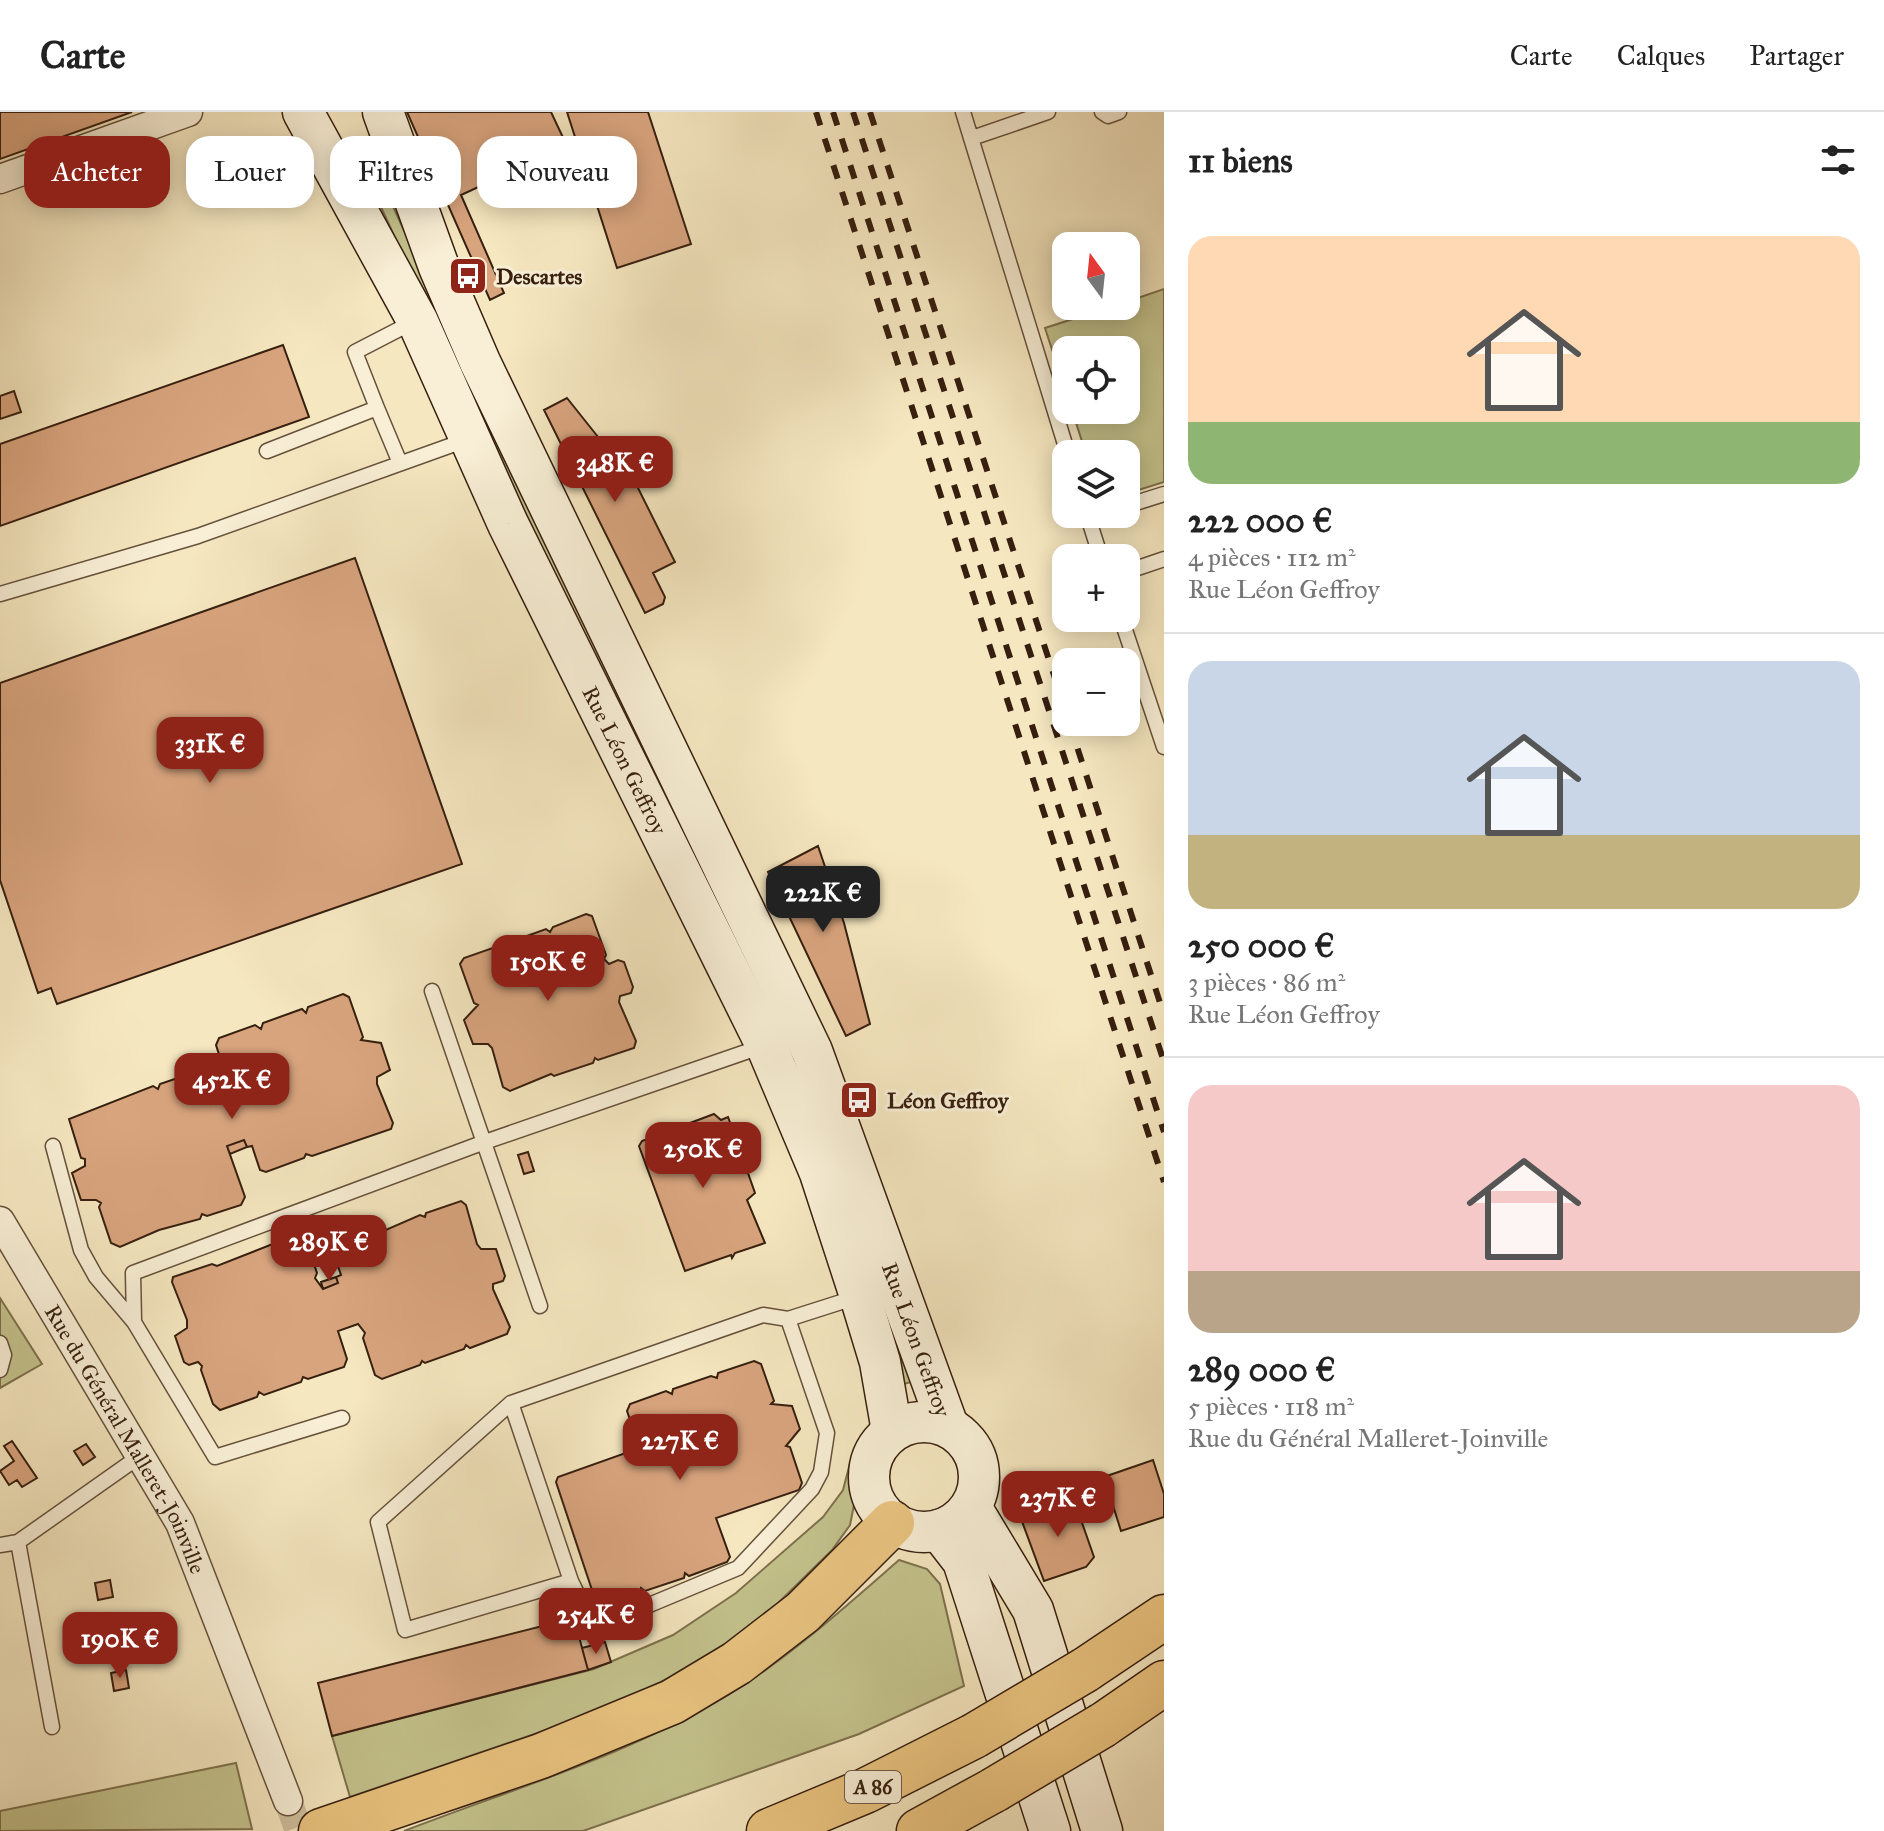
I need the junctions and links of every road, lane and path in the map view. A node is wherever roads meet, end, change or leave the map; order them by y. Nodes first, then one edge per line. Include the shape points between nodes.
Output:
1 (188, 112) edge
2 (303, 112) edge
3 (383, 112) edge
4 (963, 112) edge
5 (1048, 112) edge
6 (1102, 112) edge
7 (1119, 112) edge
8 (972, 138) junction
9 (0, 179) edge
10 (417, 320) junction
11 (377, 408) junction
12 (471, 438) junction
13 (1064, 440) edge
14 (267, 451) dead end
15 (400, 463) junction
16 (1164, 494) edge
17 (1140, 502) edge
18 (1164, 559) edge
19 (1140, 567) edge
20 (0, 594) edge
21 (1126, 632) edge
22 (1164, 747) edge
23 (432, 991) dead end
24 (766, 1045) junction
25 (482, 1143) junction
26 (53, 1146) dead end
27 (0, 1221) edge
28 (860, 1296) junction
29 (540, 1306) dead end
30 (788, 1319) junction
31 (134, 1322) junction
32 (0, 1343) edge
33 (0, 1370) edge
34 (511, 1403) junction
35 (342, 1418) dead end
36 (948, 1426) junction
37 (892, 1431) junction
38 (140, 1456) junction
39 (971, 1507) junction
40 (892, 1523) junction
41 (939, 1530) junction
42 (18, 1542) junction
43 (0, 1545) edge
44 (571, 1581) junction
45 (1164, 1617) edge
46 (1164, 1683) edge
47 (52, 1727) dead end
48 (288, 1801) tunnel mouth
49 (1046, 1819) edge
50 (333, 1827) edge
51 (769, 1831) edge
52 (919, 1831) edge
53 (1102, 1831) edge

1 - 9 street
2 - 10 street, Rue Léon Geffroy
3 - 36 street, Rue Léon Geffroy via 480,362 812,1051
4 - 8 lane
5 - 8 lane
6 - 7 lane
8 - 13 lane
10 - 11 lane via 355,352
10 - 12 street, Rue Léon Geffroy
11 - 14 lane
11 - 15 lane
12 - 15 lane
12 - 24 street, Rue Léon Geffroy via 508,524
15 - 20 lane via 198,536
16 - 17 lane
18 - 19 lane
21 - 22 lane
23 - 25 lane
24 - 25 lane
24 - 28 street, Rue Léon Geffroy via 820,1173
25 - 29 lane
25 - 31 lane via 133,1273
26 - 31 lane via 81,1250
27 - 38 street, Rue du Général Malleret-Joinville
28 - 30 lane
28 - 37 street, Rue Léon Geffroy via 880,1362
30 - 34 lane via 763,1315
30 - 44 lane via 827,1433 821,1472 812,1489 738,1568 594,1628
31 - 35 lane via 215,1457
32 - 33 lane
34 - 44 lane
34 - 44 lane via 378,1522 405,1630
36 - 37 street via 920,1421
36 - 39 street via 969,1445 979,1471
37 - 40 street via 879,1443 868,1477 871,1495
38 - 42 lane
38 - 48 street, Rue du Général Malleret-Joinville via 180,1523
39 - 41 street
39 - 53 street via 1033,1610
40 - 41 street via 923,1532
40 - 50 main road via 803,1612 737,1663 672,1702 541,1756
41 - 49 street via 963,1561
42 - 43 lane
42 - 47 lane
45 - 51 main road, A 86, bridge via 974,1736 865,1791
46 - 52 main road, bridge via 1103,1725

